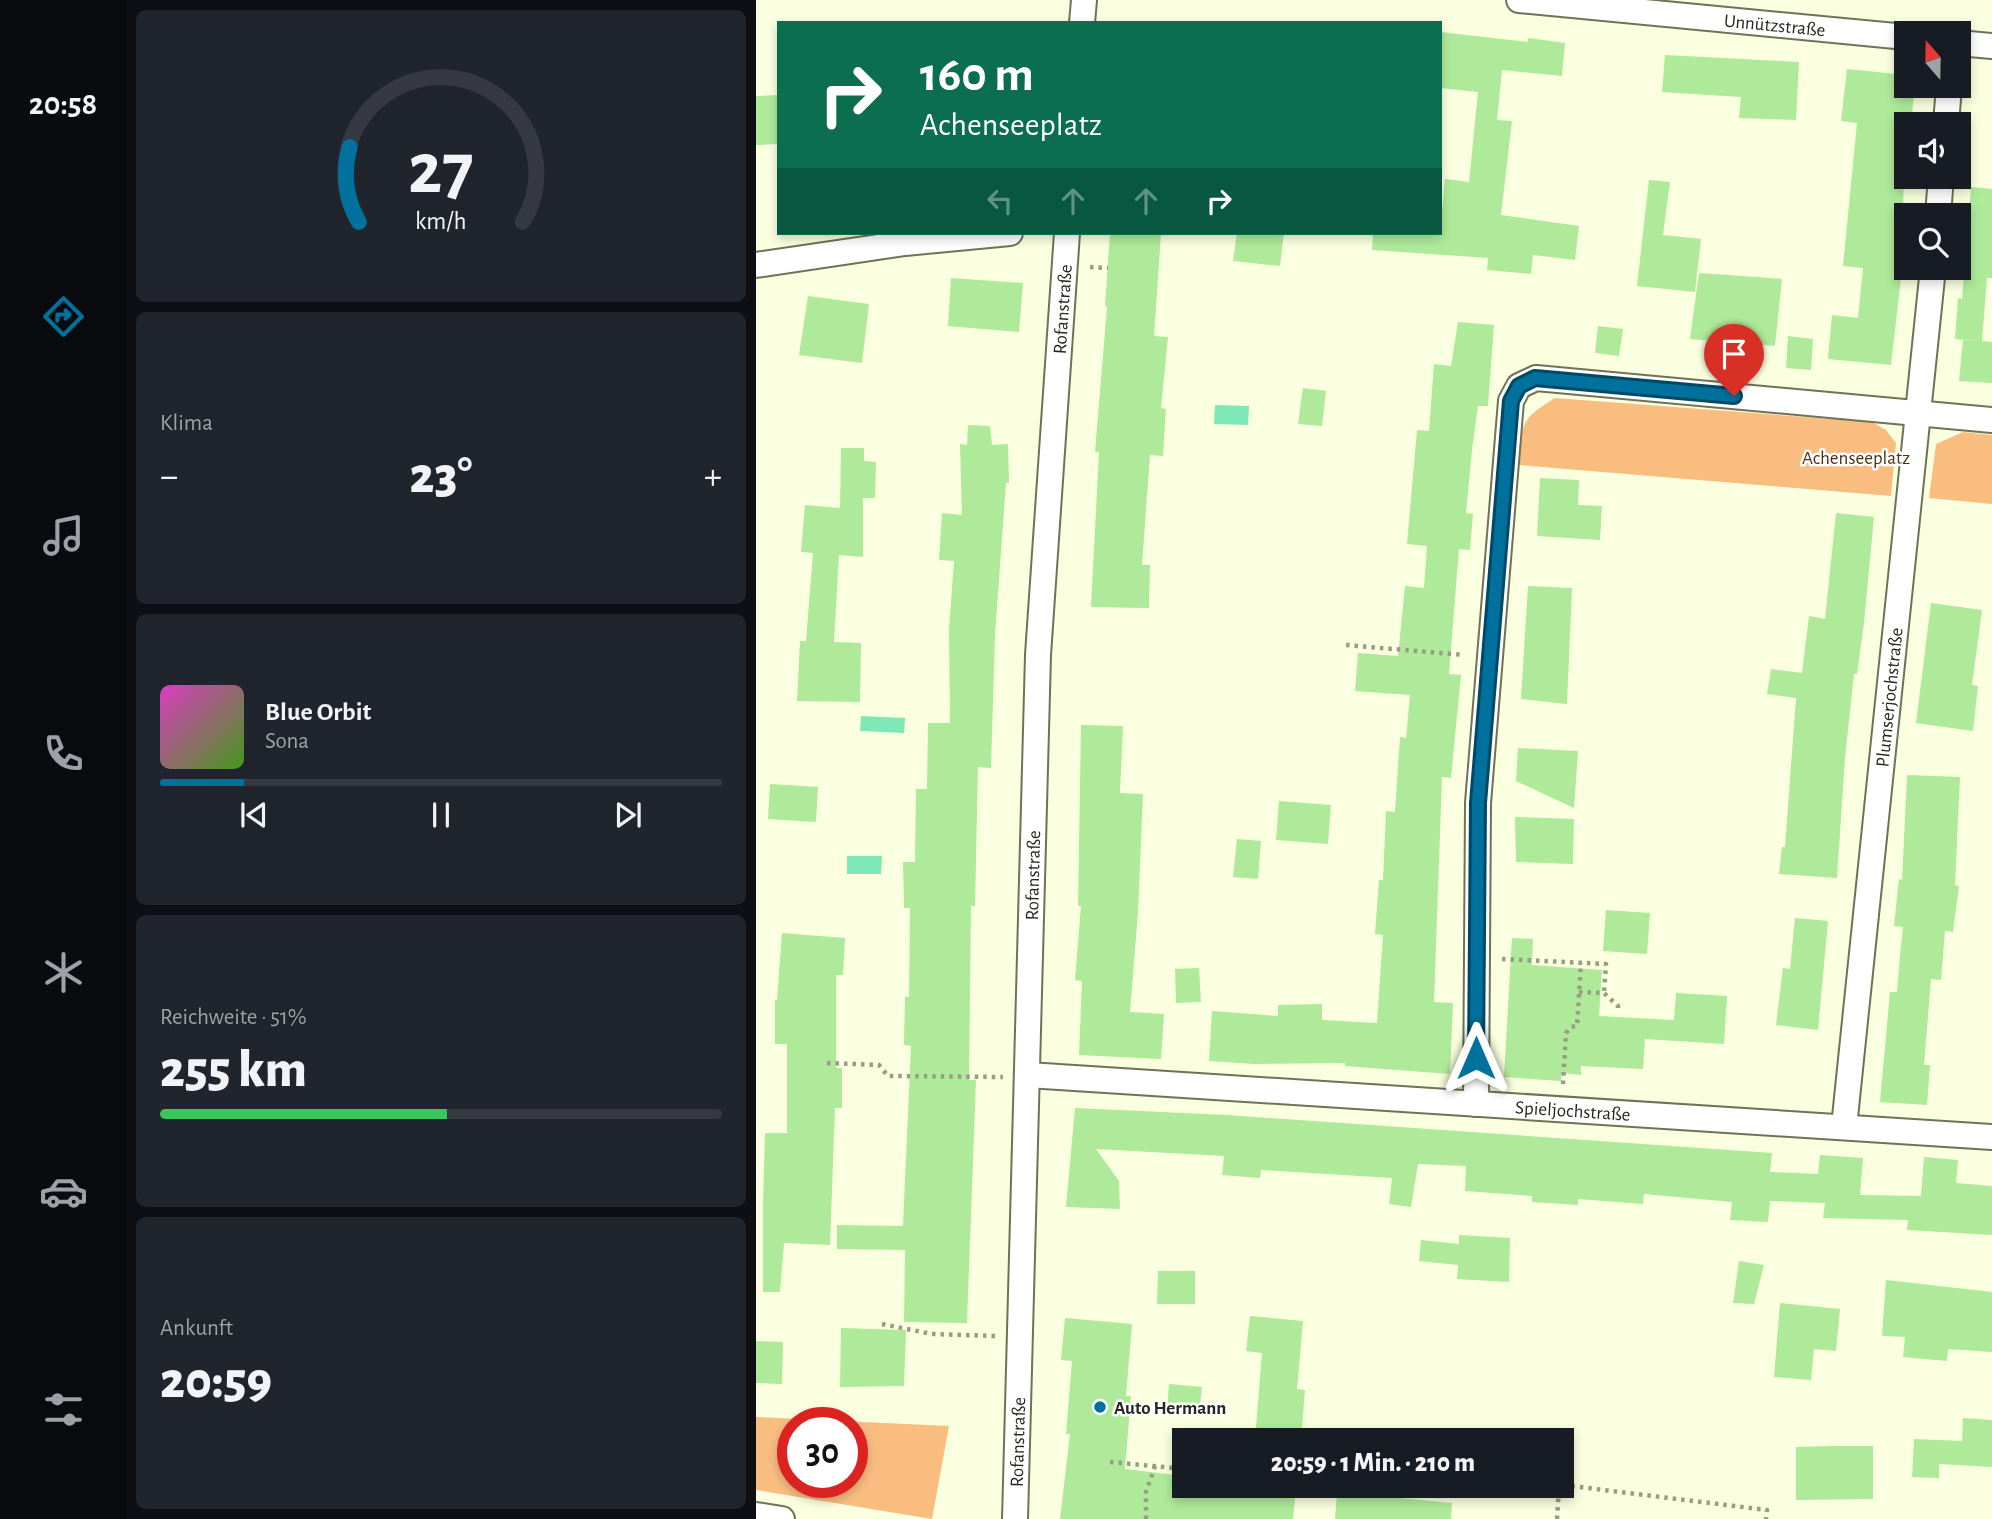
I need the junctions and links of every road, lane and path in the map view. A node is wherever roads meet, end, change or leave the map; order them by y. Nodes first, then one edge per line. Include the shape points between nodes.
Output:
1 (1084, 0) edge
2 (1519, 0) edge
3 (1564, 2) edge
4 (1082, 21) edge
5 (1894, 36) edge
6 (1971, 44) edge
7 (1992, 46) edge
8 (989, 235) edge
9 (1066, 235) edge
10 (756, 265) edge
11 (1085, 266) dead end
12 (1108, 268) dead end
13 (1932, 280) edge
14 (1920, 414) junction
15 (1992, 420) edge
16 (1346, 646) dead end
17 (1490, 658) junction
18 (1477, 958) junction
19 (1581, 963) junction
20 (1580, 992) junction
21 (1604, 993) junction
22 (1618, 1012) dead end
23 (827, 1063) dead end
24 (1028, 1075) junction
25 (1003, 1077) dead end
26 (1476, 1104) junction
27 (1562, 1109) junction
28 (1844, 1127) junction
29 (1992, 1137) edge
30 (882, 1324) dead end
31 (1021, 1337) junction
32 (1110, 1462) dead end
33 (1154, 1466) junction
34 (1172, 1468) edge
35 (1574, 1488) edge
36 (1559, 1498) edge
37 (756, 1515) edge
38 (782, 1519) edge
39 (1015, 1519) edge
40 (1146, 1519) edge
41 (1556, 1519) edge
42 (1766, 1519) edge

1 - 4 street
2 - 3 street, Unnützstraße
3 - 5 street, Unnützstraße
6 - 7 street
8 - 10 street
9 - 24 street, Rofanstraße via 1038,655
11 - 12 path
13 - 14 street, Plumserjochstraße
14 - 15 street
14 - 17 street via 1535,378 1519,386 1511,401
14 - 28 street, Plumserjochstraße
16 - 17 path
17 - 18 street via 1478,803
18 - 19 path
18 - 26 street
19 - 20 path
19 - 21 path via 1606,964
20 - 21 path
20 - 27 path via 1577,1026 1566,1033
21 - 22 path via 1618,1006
23 - 25 path via 879,1065 888,1076
24 - 26 street, Spieljochstraße
24 - 31 street, Rofanstraße
26 - 27 street, Spieljochstraße
27 - 28 street, Spieljochstraße
28 - 29 street, Spieljochstraße
30 - 31 path via 932,1334
31 - 39 street, Rofanstraße
32 - 33 path
33 - 34 path
33 - 40 path via 1146,1492
35 - 42 path via 1767,1510
36 - 41 path
37 - 38 street

